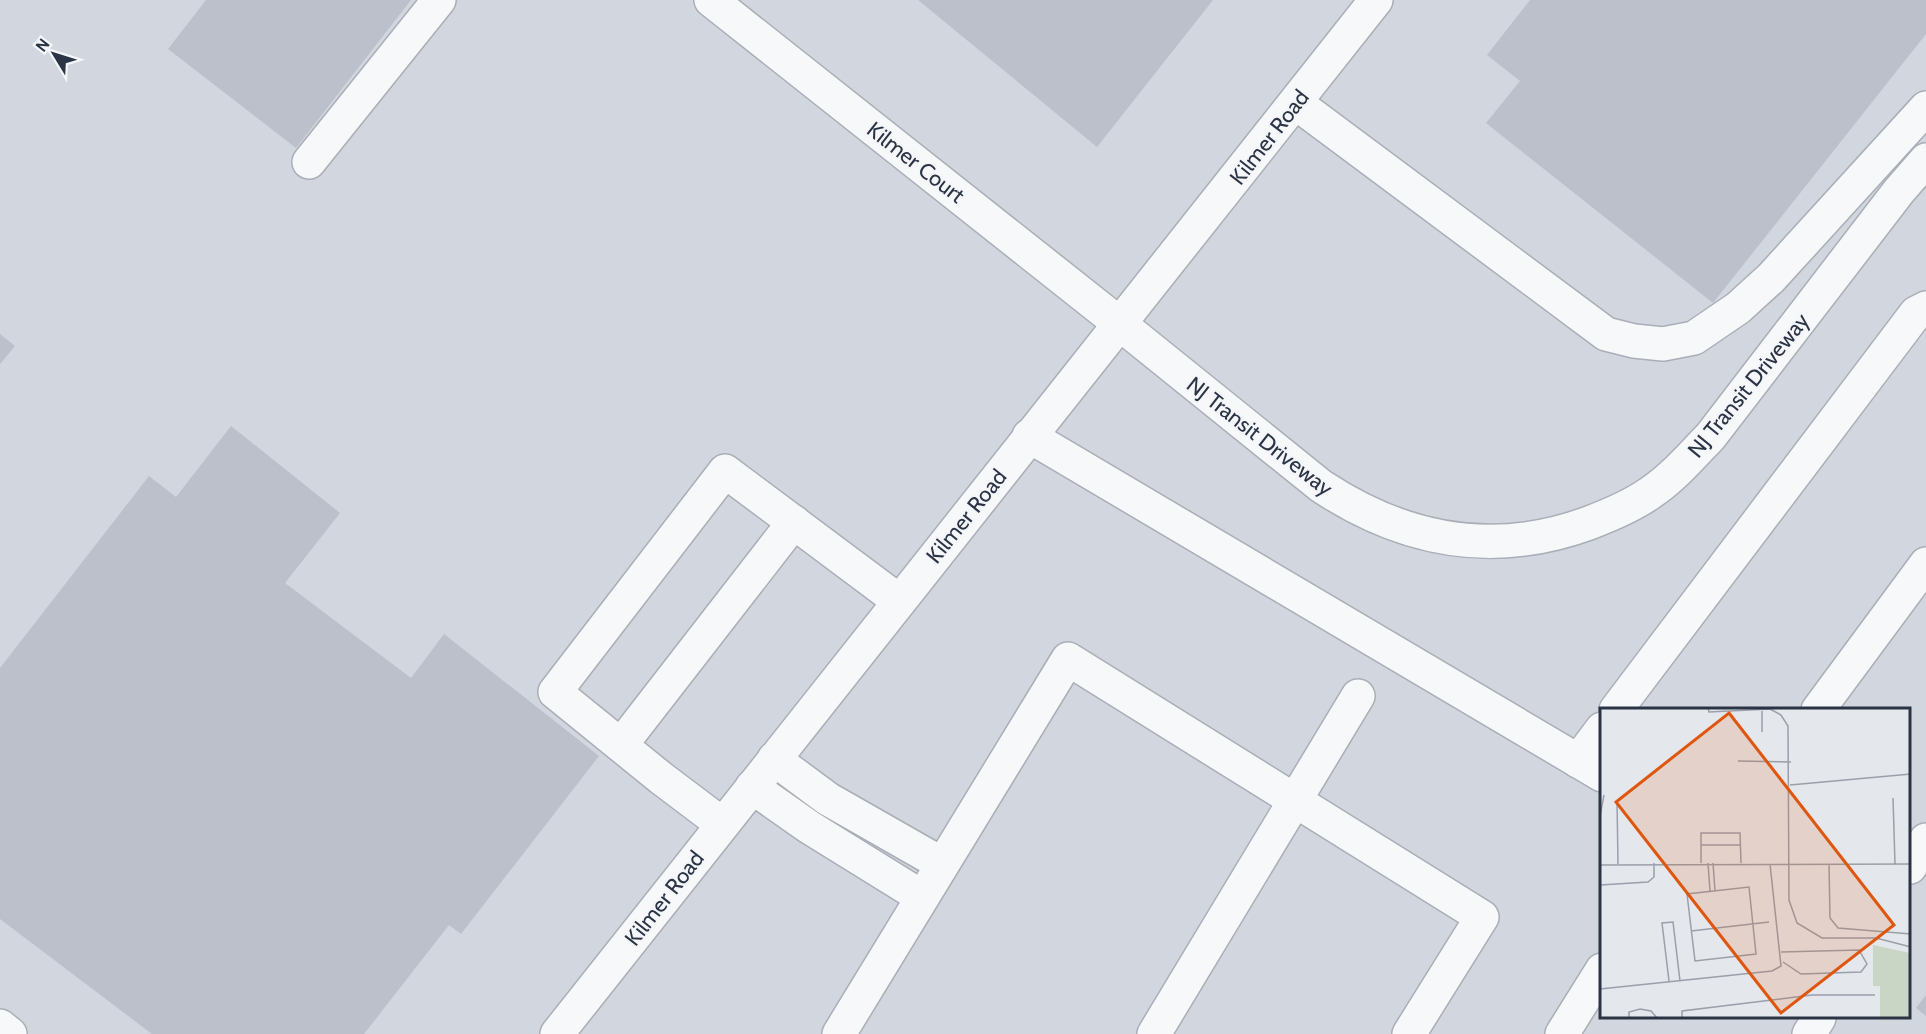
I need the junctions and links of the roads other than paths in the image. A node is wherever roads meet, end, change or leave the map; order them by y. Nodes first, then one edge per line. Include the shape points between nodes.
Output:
1 (439, 0) edge
2 (711, 0) edge
3 (1376, 0) edge
4 (1296, 103) junction
5 (1926, 108) edge
6 (1926, 160) edge
7 (309, 162) dead end
8 (1926, 308) edge
9 (1120, 324) junction
10 (1029, 436) junction
11 (794, 522) junction
12 (1926, 564) edge
13 (898, 601) junction
14 (1358, 696) dead end
15 (1618, 708) edge
16 (1819, 708) edge
17 (1600, 736) edge
18 (621, 745) junction
19 (774, 759) junction
20 (1590, 768) edge
21 (752, 787) junction
22 (1295, 800) junction
23 (722, 824) junction
24 (1926, 840) edge
25 (942, 864) junction
26 (1911, 865) edge
27 (922, 897) junction
28 (1600, 973) edge
29 (1818, 1019) edge
30 (0, 1026) edge
31 (10, 1034) edge
32 (556, 1034) edge
33 (839, 1034) edge
34 (1154, 1034) edge
35 (1409, 1034) edge
36 (1562, 1034) edge
37 (1809, 1034) edge

1 - 7 street
2 - 9 street, Kilmer Court
3 - 4 street, Kilmer Road
4 - 5 street via 1606,334 1663,344 1694,338 1738,308 1771,278
4 - 9 street, Kilmer Road
6 - 9 street, NJ Transit Driveway via 1710,437 1679,469 1650,493 1607,517 1566,532 1527,540 1484,542 1445,538 1405,528 1346,503
8 - 15 street via 1916,313
9 - 10 street, Kilmer Road
10 - 13 street, Kilmer Road
10 - 20 street
11 - 13 street
11 - 18 street
11 - 18 street via 725,471 718,480 555,692
12 - 16 street
13 - 19 street, Kilmer Road
14 - 22 street
17 - 20 street
18 - 23 street
19 - 21 street, Kilmer Road
19 - 25 street via 828,799
21 - 23 street, Kilmer Road
21 - 27 street
22 - 25 street via 1068,659
22 - 34 street
22 - 35 street via 1482,917
23 - 32 street, Kilmer Road
24 - 26 street
25 - 27 street
27 - 33 street
28 - 36 street
29 - 37 street
30 - 31 street

